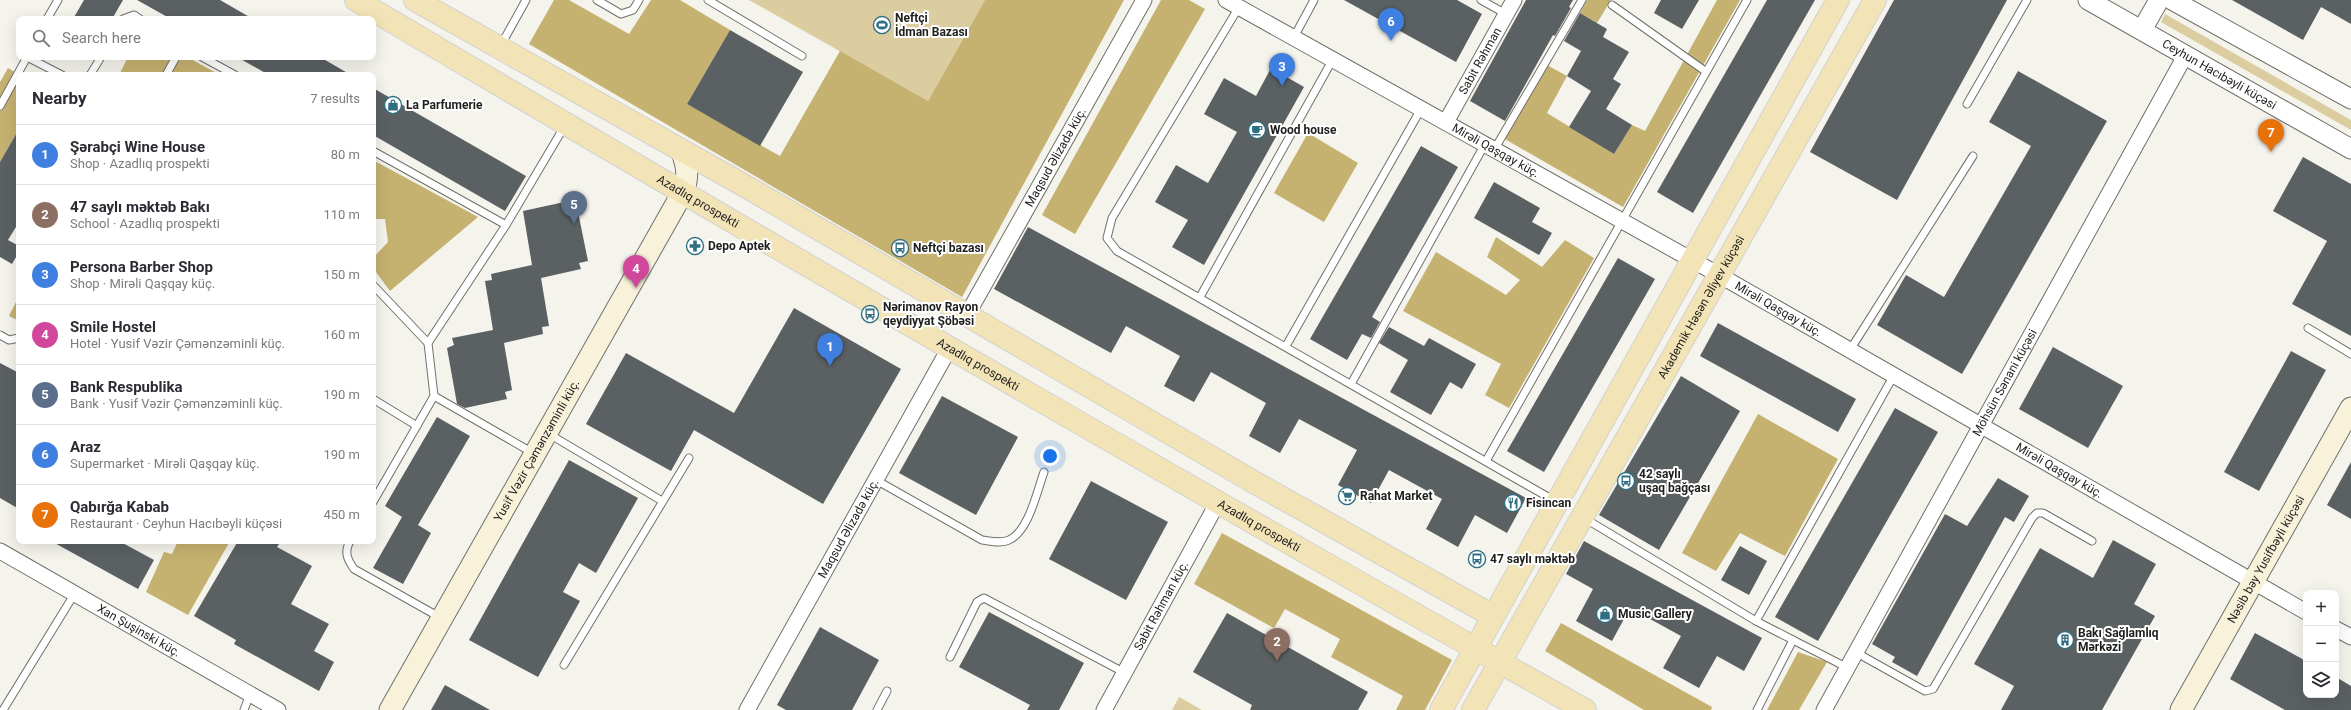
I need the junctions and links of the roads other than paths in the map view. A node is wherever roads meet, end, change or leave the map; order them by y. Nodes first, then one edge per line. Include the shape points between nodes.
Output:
1 (58, 0) edge
2 (356, 0) edge
3 (415, 0) edge
4 (526, 0) edge
5 (597, 0) edge
6 (640, 0) edge
7 (708, 0) edge
8 (1144, 0) edge
9 (1314, 0) edge
10 (1481, 0) edge
11 (1514, 0) edge
12 (1582, 0) edge
13 (1747, 0) edge
14 (1838, 0) edge
15 (1875, 0) edge
16 (2026, 0) edge
17 (2088, 0) edge
18 (2159, 0) edge
19 (2172, 0) edge
20 (1232, 4) edge
21 (1612, 5) dead end
22 (1506, 14) junction
23 (50, 16) edge
24 (2142, 30) junction
25 (1294, 37) junction
26 (498, 49) junction
27 (802, 56) dead end
28 (2185, 56) junction
29 (1333, 59) junction
30 (25, 60) edge
31 (33, 60) edge
32 (99, 60) edge
33 (174, 60) edge
34 (208, 60) edge
35 (1705, 71) junction
36 (19, 72) edge
37 (56, 72) edge
38 (92, 72) edge
39 (168, 72) edge
40 (230, 72) edge
41 (16, 77) edge
42 (2351, 99) edge
43 (1967, 104) dead end
44 (0, 106) edge
45 (1421, 108) junction
46 (1446, 122) junction
47 (566, 124) junction
48 (1490, 147) junction
49 (2351, 148) edge
50 (682, 152) junction
51 (376, 153) edge
52 (1973, 156) dead end
53 (683, 192) junction
54 (1623, 221) junction
55 (506, 225) junction
56 (1693, 260) junction
57 (1719, 275) junction
58 (376, 288) edge
59 (1200, 297) junction
60 (968, 315) junction
61 (2308, 328) dead end
62 (0, 336) edge
63 (16, 339) edge
64 (428, 343) junction
65 (1286, 346) junction
66 (950, 347) junction
67 (1850, 350) junction
68 (2351, 354) edge
69 (1894, 375) junction
70 (1352, 384) junction
71 (434, 396) junction
72 (376, 401) edge
73 (2351, 408) edge
74 (1982, 424) junction
75 (417, 426) junction
76 (547, 432) junction
77 (534, 454) junction
78 (688, 458) dead end
79 (1486, 461) junction
80 (1044, 472) dead end
81 (876, 480) junction
82 (376, 497) edge
83 (662, 501) junction
84 (1218, 502) junction
85 (1556, 502) junction
86 (1582, 516) junction
87 (2092, 541) dead end
88 (349, 544) edge
89 (0, 550) edge
90 (2253, 583) junction
91 (75, 593) junction
92 (1491, 607) junction
93 (2303, 610) edge
94 (443, 619) junction
95 (1756, 621) junction
96 (2339, 630) edge
97 (2351, 637) edge
98 (1793, 640) junction
99 (1466, 644) junction
100 (1857, 653) junction
101 (950, 657) dead end
102 (564, 665) dead end
103 (1507, 666) junction
104 (1848, 668) junction
105 (1125, 673) junction
106 (887, 691) dead end
107 (250, 694) junction
108 (3, 710) edge
109 (244, 710) edge
110 (278, 710) edge
111 (390, 710) edge
112 (748, 710) edge
113 (877, 710) edge
114 (1104, 710) edge
115 (1441, 710) edge
116 (1473, 710) edge
117 (1585, 710) edge
118 (1757, 710) edge
119 (1824, 710) edge
120 (2181, 710) edge

1 - 23 lane
2 - 47 main road, Azadlıq prospekti
3 - 26 main road
4 - 26 lane
5 - 6 lane via 621,14 633,10
7 - 27 lane
8 - 60 street, Maqsud Əlizadə küç.
9 - 25 lane
10 - 22 lane
11 - 22 street, Sabit Rəhman
12 - 48 lane
13 - 35 lane
14 - 56 main road
15 - 57 main road, Akademik Həsən Əliyev küçəsi
16 - 43 lane
17 - 24 street, Ceyhun Hacıbəyli küçəsi
18 - 24 street
19 - 42 street
20 - 25 street, Mirəli Qaşqay küç.
20 - 59 lane via 1112,218 1107,238 1117,250
21 - 35 lane
22 - 46 street, Sabit Rəhman
24 - 28 street, Ceyhun Hacıbəyli küçəsi
25 - 29 street, Mirəli Qaşqay küç.
26 - 50 main road
28 - 49 street, Ceyhun Hacıbəyli küçəsi
28 - 74 street, Möhsün Sənani küçəsi
29 - 45 street, Mirəli Qaşqay küç.
29 - 59 lane
30 - 36 lane
31 - 37 lane
32 - 38 lane
33 - 39 lane
34 - 40 lane
35 - 54 lane
41 - 44 lane
45 - 46 street, Mirəli Qaşqay küç.
45 - 65 lane
46 - 48 street, Mirəli Qaşqay küç.
47 - 53 main road, Azadlıq prospekti
47 - 55 lane
48 - 54 street, Mirəli Qaşqay küç.
48 - 70 lane
50 - 53 main road, Yusif Vəzir Çəmənzəminli küç. via 687,171
50 - 60 main road
51 - 55 lane
52 - 67 lane
53 - 66 main road, Azadlıq prospekti
53 - 76 main road, Yusif Vəzir Çəmənzəminli küç.
54 - 56 street, Mirəli Qaşqay küç.
54 - 79 lane
55 - 64 lane
56 - 57 street, Mirəli Qaşqay küç.
56 - 85 main road
57 - 67 street, Mirəli Qaşqay küç.
57 - 86 main road, Akademik Həsən Əliyev küçəsi
58 - 64 lane
59 - 65 lane
60 - 92 main road via 1259,485
61 - 68 lane
62 - 63 lane via 9,340
64 - 71 lane
65 - 70 lane
66 - 81 street, Maqsud Əlizadə küç.
66 - 84 main road, Azadlıq prospekti
67 - 69 street, Mirəli Qaşqay küç.
69 - 74 street, Mirəli Qaşqay küç.
69 - 95 lane
70 - 79 lane
71 - 75 lane
71 - 77 lane
72 - 75 lane
73 - 90 main road, Nəsib bəy Yusifbəyli küçəsi
74 - 90 street, Mirəli Qaşqay küç.
74 - 100 street, Möhsün Sənani küçəsi
75 - 82 lane
76 - 77 main road, Yusif Vəzir Çəmənzəminli küç.
76 - 83 lane
77 - 94 main road, Yusif Vəzir Çəmənzəminli küç.
78 - 83 lane
79 - 85 lane
80 - 81 lane via 1025,525 1010,540 1000,542 982,540
81 - 112 street, Maqsud Əlizadə küç.
83 - 102 lane
84 - 99 main road, Azadlıq prospekti
84 - 105 street, Sabit Rəhman küç.
85 - 92 main road
86 - 95 lane
86 - 103 main road, Akademik Həsən Əliyev küçəsi via 1528,614
87 - 100 lane via 2043,513 2037,513 1933,690 1925,691
88 - 94 lane via 346,554 354,569
89 - 91 street, Xan Şuşinski küç.
90 - 93 street, Mirəli Qaşqay küç.
90 - 120 main road, Nəsib bəy Yusifbəyli küçəsi
91 - 107 street, Xan Şuşinski küç.
91 - 108 lane
92 - 99 main road
94 - 111 main road, Yusif Vəzir Çəmənzəminli küç.
95 - 98 lane
96 - 97 street
98 - 104 lane
98 - 118 lane
99 - 103 main road, Azadlıq prospekti
99 - 115 main road via 1463,671
100 - 104 street, Möhsün Sənani küçəsi
101 - 105 lane via 977,602 984,598
103 - 116 main road, Akademik Həsən Əliyev küçəsi via 1487,685
103 - 117 main road
104 - 119 street, Möhsün Sənani küçəsi
105 - 114 street, Sabit Rəhman küç.
106 - 113 lane
107 - 109 lane
107 - 110 street, Xan Şuşinski küç.

